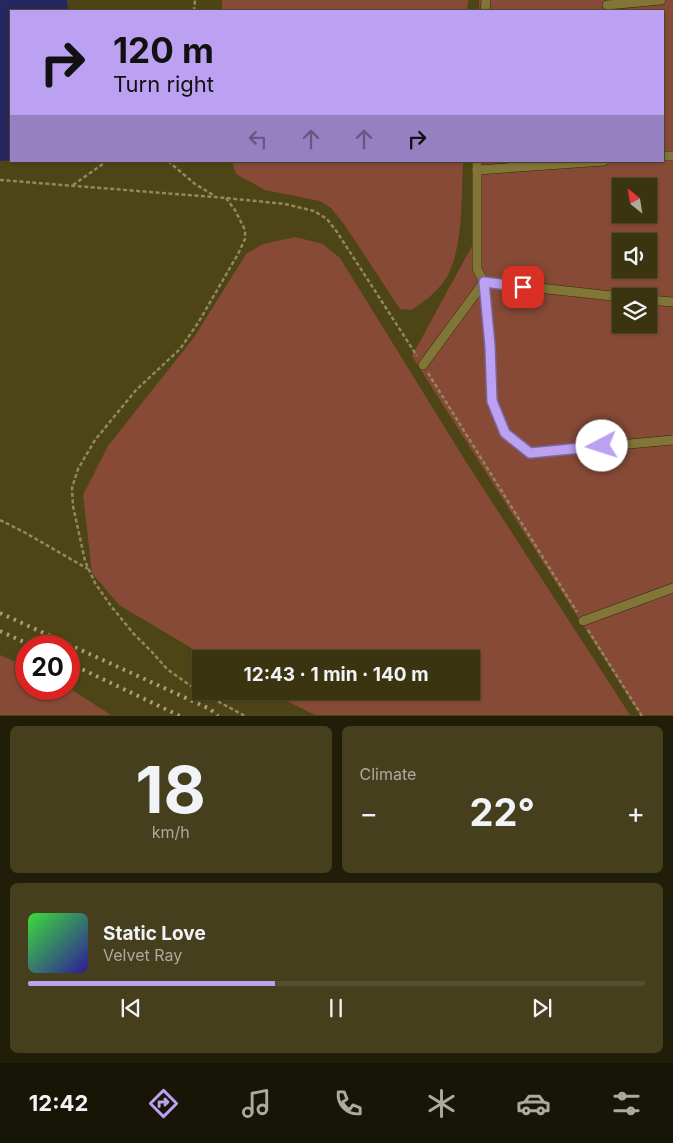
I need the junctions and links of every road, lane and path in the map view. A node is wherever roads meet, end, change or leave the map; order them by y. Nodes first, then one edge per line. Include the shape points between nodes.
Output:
1 (196, 0) edge
2 (661, 0) edge
3 (607, 5) edge
4 (194, 10) edge
5 (106, 162) edge
6 (169, 162) edge
7 (579, 162) edge
8 (477, 166) edge
9 (0, 180) edge
10 (72, 186) junction
11 (216, 197) junction
12 (226, 198) junction
13 (484, 282) junction
14 (612, 296) edge
15 (657, 301) edge
16 (673, 302) edge
17 (423, 365) junction
18 (673, 440) edge
19 (0, 520) edge
20 (89, 570) junction
21 (673, 588) edge
22 (582, 621) junction
23 (245, 716) edge
24 (642, 716) edge

1 - 4 path
2 - 3 lane
5 - 10 path
6 - 11 path
7 - 8 lane
8 - 13 lane via 477,269
9 - 10 path
10 - 11 path
11 - 12 path
12 - 17 path via 285,204 314,211 327,219
12 - 20 path via 245,230 246,239 220,287 180,350 136,390 109,422 78,469 72,488 73,506
13 - 14 lane
13 - 17 lane
13 - 18 lane via 492,401 505,433 530,453
15 - 16 lane
17 - 22 path
19 - 20 path
20 - 23 path via 111,606 167,669
21 - 22 lane
22 - 24 path

